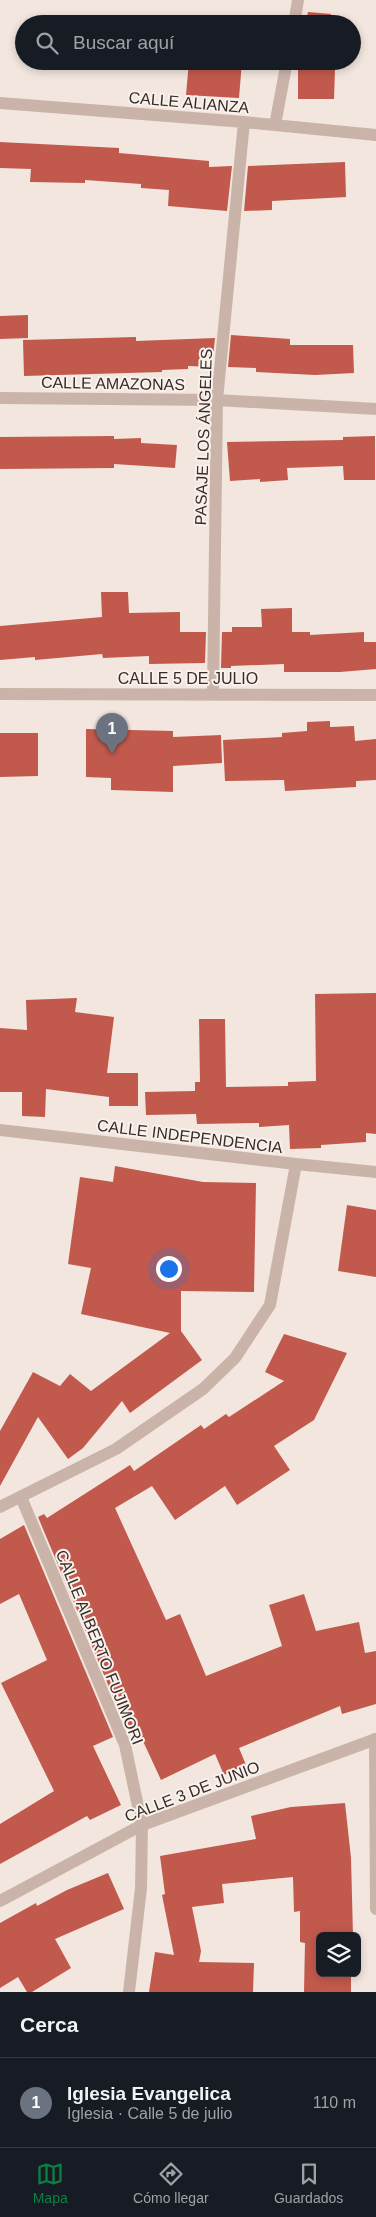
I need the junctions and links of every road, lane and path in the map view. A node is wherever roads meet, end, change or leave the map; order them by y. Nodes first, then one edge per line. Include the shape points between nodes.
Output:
1 (298, 0) edge
2 (296, 15) edge
3 (285, 70) edge
4 (0, 103) edge
5 (244, 122) junction
6 (275, 125) junction
7 (376, 135) edge
8 (0, 398) edge
9 (217, 400) junction
10 (376, 409) edge
11 (214, 693) junction
12 (0, 694) edge
13 (376, 695) edge
14 (0, 1130) edge
15 (296, 1164) junction
16 (376, 1172) edge
17 (21, 1497) junction
18 (0, 1507) edge
19 (376, 1739) edge
20 (142, 1825) junction
21 (0, 1901) edge
22 (376, 1909) edge
23 (129, 1992) edge

1 - 2 street
3 - 6 street
4 - 5 street, CALLE ALIANZA
5 - 6 street, CALLE ALIANZA
5 - 9 street, PASAJE LOS ÁNGELES
6 - 7 street, CALLE ALIANZA
8 - 9 street, CALLE AMAZONAS
9 - 10 street, CALLE AMAZONAS
9 - 11 street, PASAJE LOS ÁNGELES
11 - 12 street, CALLE 5 DE JULIO
11 - 13 street, CALLE 5 DE JULIO
14 - 15 street, CALLE INDEPENDENCIA
15 - 16 street, CALLE INDEPENDENCIA
15 - 17 street via 270,1306 234,1358 202,1389 116,1449
17 - 18 street
17 - 20 street, CALLE ALBERTO FUJIMORI via 125,1745
19 - 20 street, CALLE 3 DE JUNIO
19 - 22 street
20 - 21 street, CALLE 3 DE JUNIO
20 - 23 street, CALLE ALBERTO FUJIMORI via 141,1888

